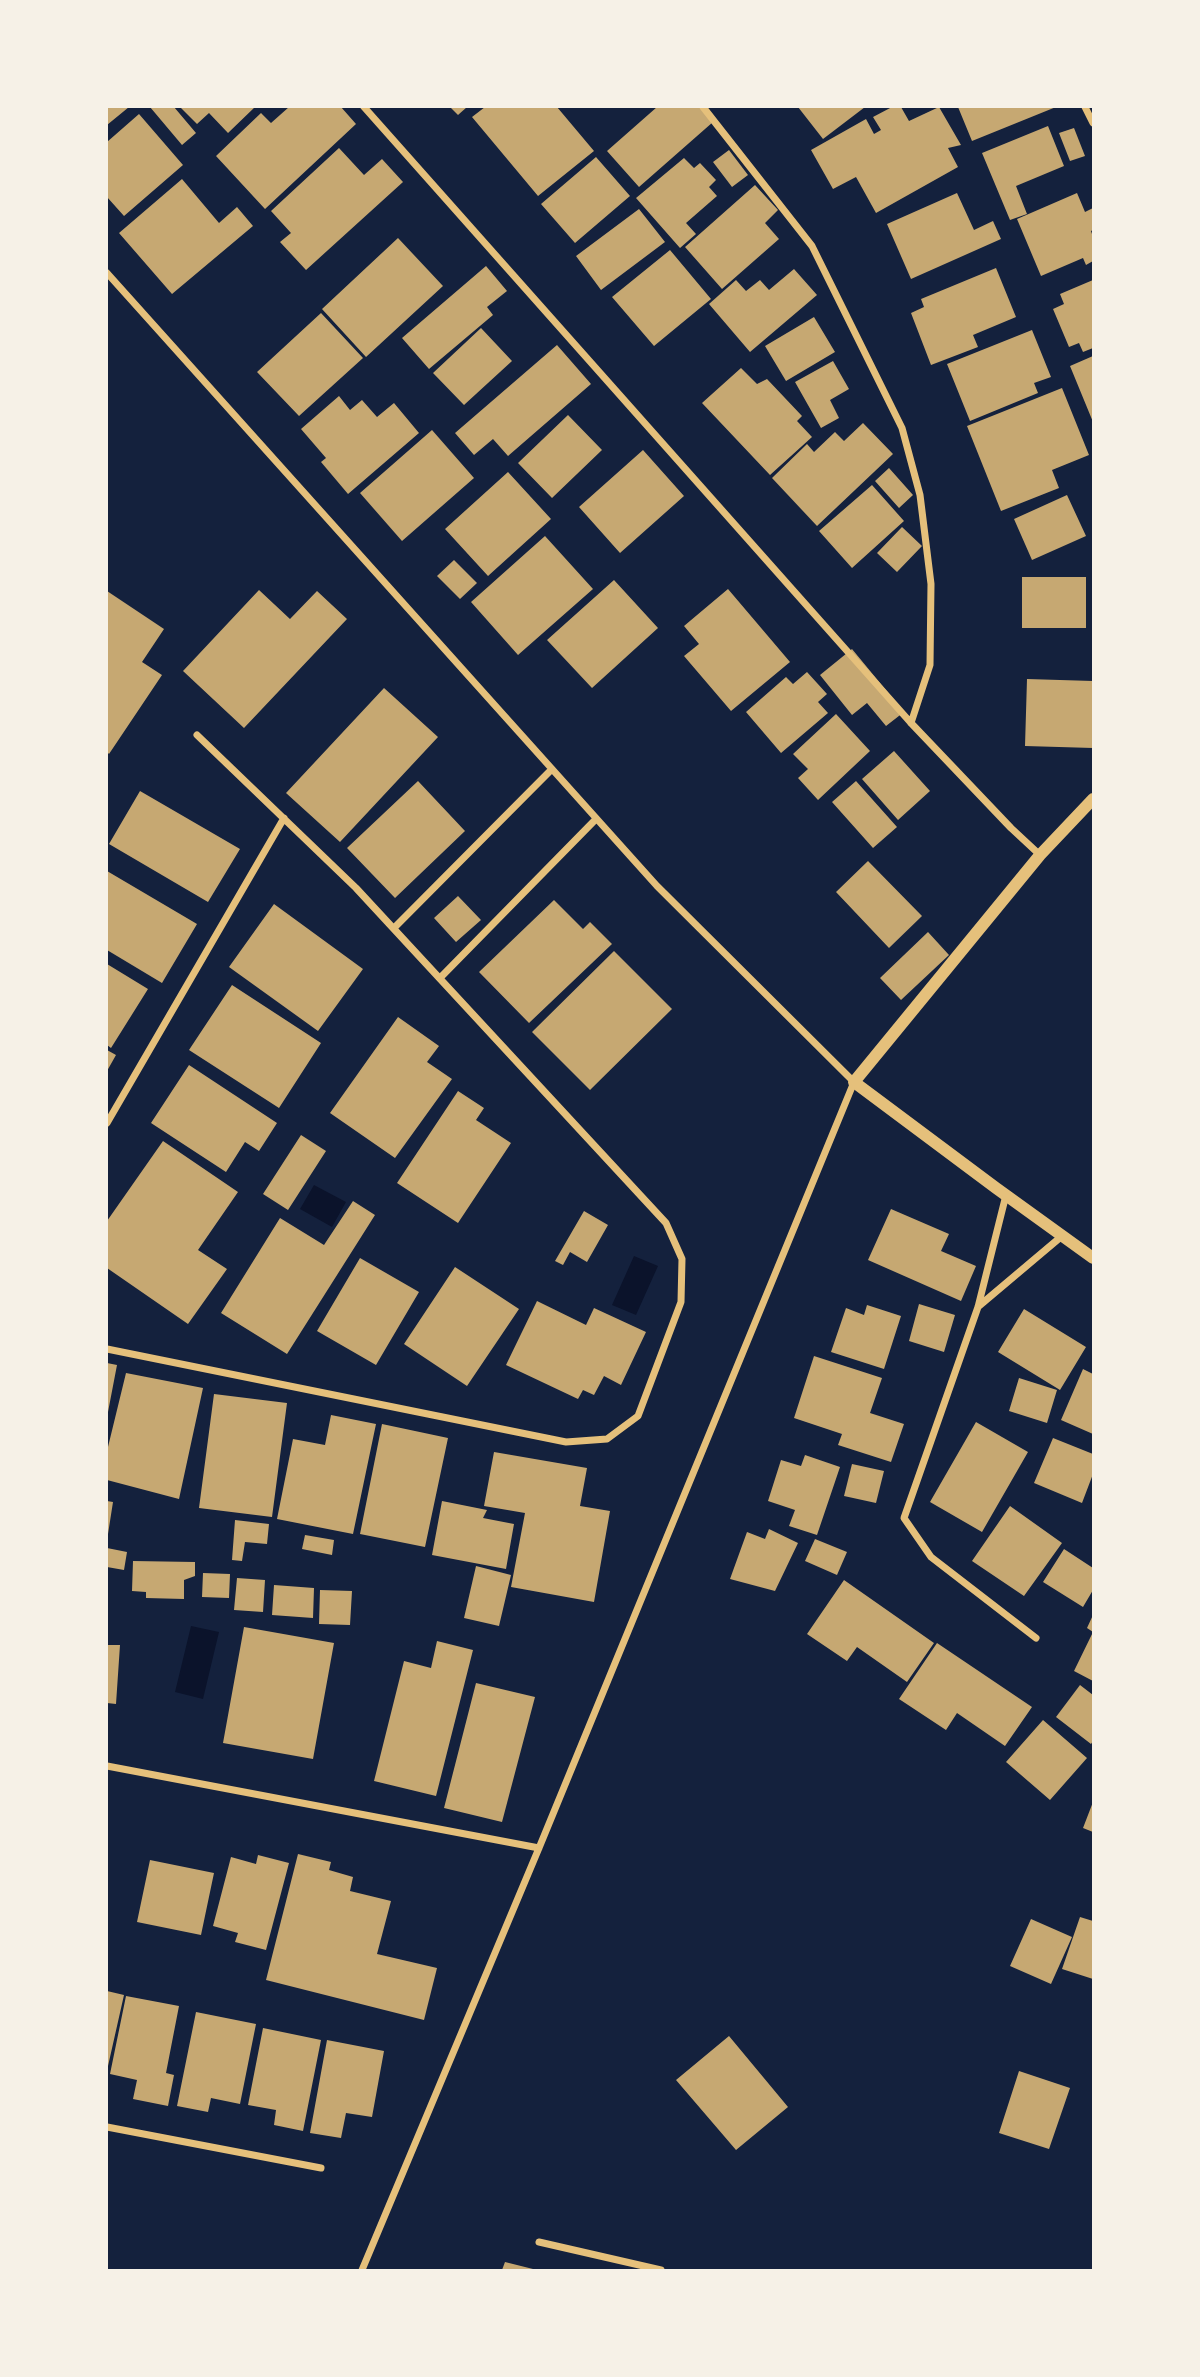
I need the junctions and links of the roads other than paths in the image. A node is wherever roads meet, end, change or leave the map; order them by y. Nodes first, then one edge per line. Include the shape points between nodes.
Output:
1 (364, 107) edge
2 (703, 107) edge
3 (1085, 107) edge
4 (1093, 123) edge
5 (107, 273) edge
6 (911, 723) junction
7 (197, 735) dead end
8 (552, 769) junction
9 (1093, 799) edge
10 (284, 818) junction
11 (596, 819) junction
12 (1040, 855) junction
13 (394, 929) junction
14 (440, 978) junction
15 (854, 1082) junction
16 (107, 1124) edge
17 (1006, 1195) junction
18 (1062, 1236) junction
19 (1093, 1258) edge
20 (978, 1307) junction
21 (107, 1349) edge
22 (1037, 1638) dead end
23 (107, 1766) edge
24 (539, 1849) junction
25 (107, 2127) edge
26 (321, 2168) dead end
27 (539, 2242) dead end
28 (362, 2270) edge
29 (661, 2270) edge

1 - 6 street
2 - 6 street via 812,246 902,428 920,495 932,584 930,665
3 - 4 street
5 - 8 street
6 - 12 street
7 - 10 street
8 - 11 street
8 - 13 street
9 - 12 street
10 - 13 street
10 - 16 street
11 - 14 street
11 - 15 street
12 - 15 street
13 - 14 street
14 - 21 street via 666,1223 682,1259 681,1303 638,1416 607,1439 566,1442
15 - 17 street
15 - 24 street
17 - 18 street
17 - 20 street
18 - 19 street
18 - 20 street
20 - 22 street via 904,1518 931,1557
23 - 24 street
24 - 28 street
25 - 26 street
27 - 29 street

